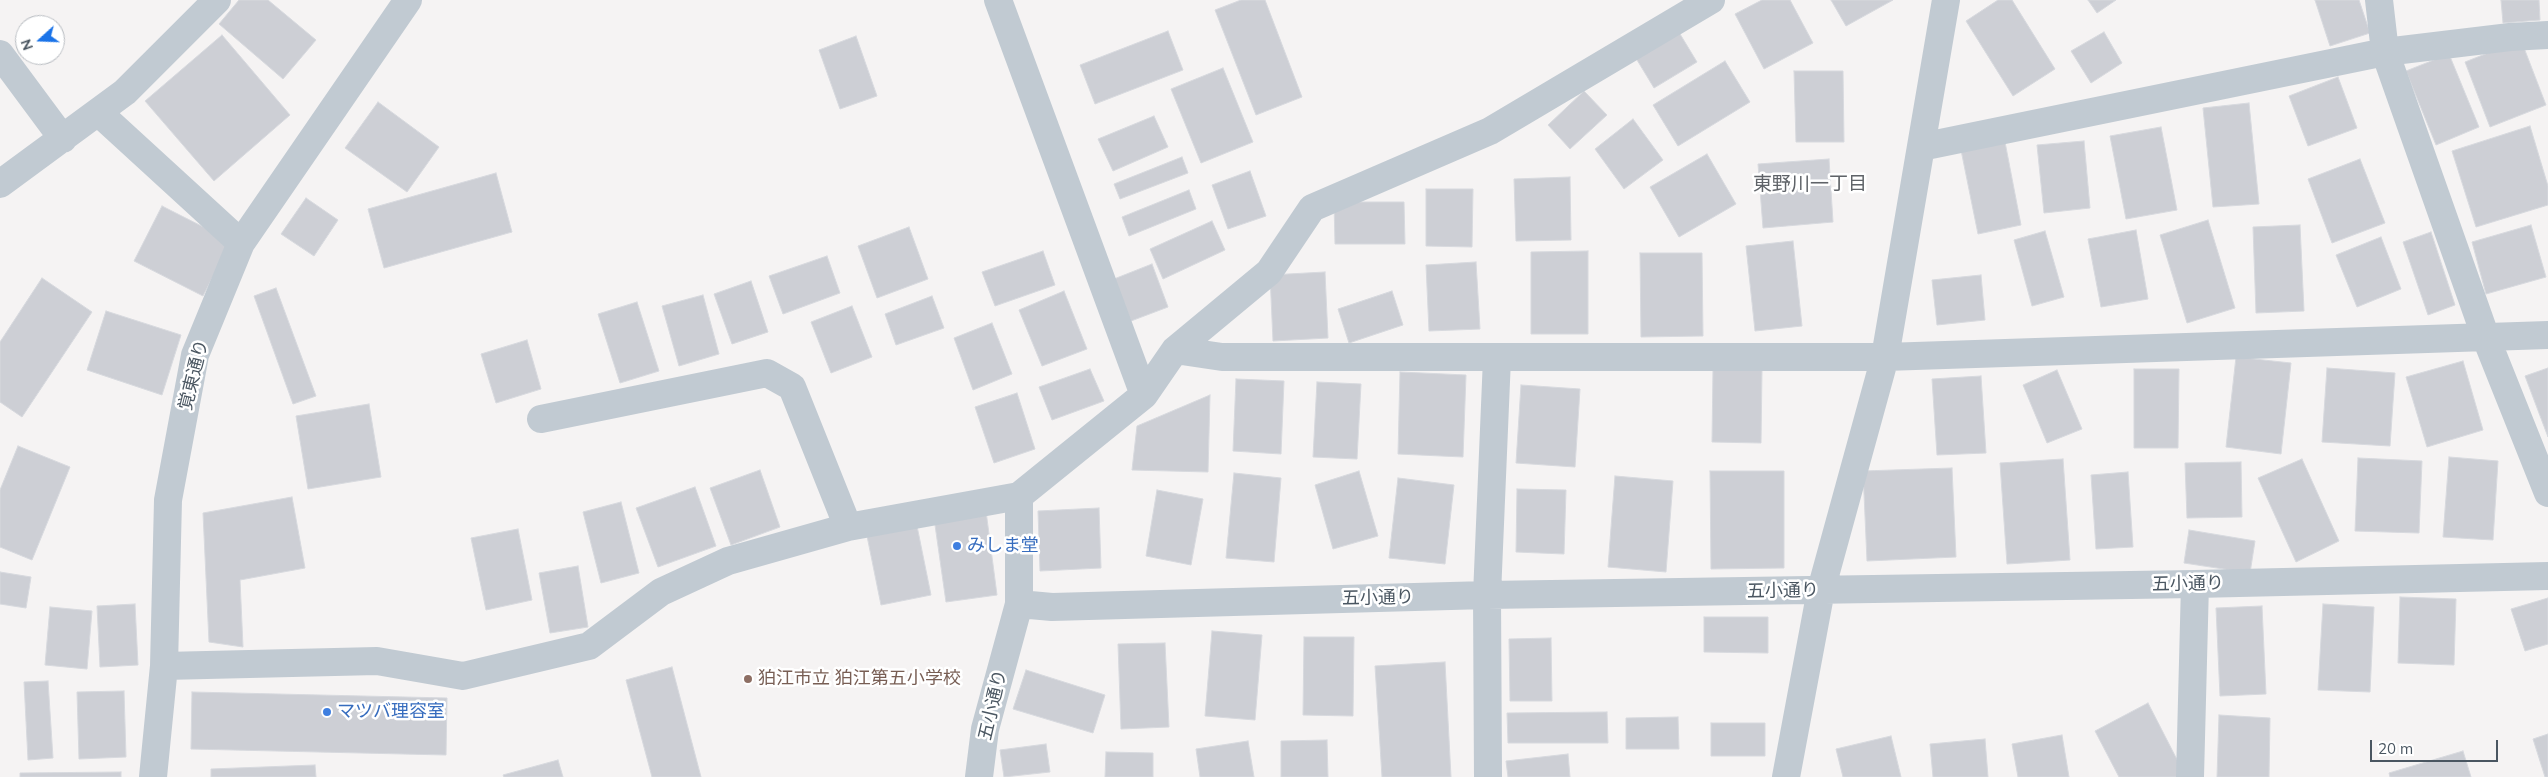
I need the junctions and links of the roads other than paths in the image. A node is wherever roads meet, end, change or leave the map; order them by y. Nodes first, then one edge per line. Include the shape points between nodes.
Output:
1 (216, 0) edge
2 (408, 0) edge
3 (998, 0) edge
4 (1711, 0) edge
5 (1946, 0) edge
6 (2379, 0) edge
7 (2548, 35) edge
8 (2385, 52) junction
9 (0, 54) edge
10 (99, 113) junction
11 (63, 140) junction
12 (1920, 147) junction
13 (0, 184) edge
14 (241, 243) junction
15 (2548, 335) edge
16 (2486, 338) junction
17 (1175, 350) junction
18 (1885, 357) junction
19 (1497, 358) junction
20 (1144, 395) junction
21 (541, 419) dead end
22 (2548, 492) edge
23 (1018, 496) junction
24 (848, 527) junction
25 (2548, 576) edge
26 (2195, 584) junction
27 (1821, 590) junction
28 (1487, 596) junction
29 (1019, 604) junction
30 (164, 666) junction
31 (153, 777) edge
32 (979, 777) edge
33 (1488, 777) edge
34 (1786, 777) edge
35 (2190, 777) edge

1 - 10 street via 125,92
2 - 14 street, 覚東通り
3 - 20 street
4 - 17 street via 1490,131 1312,208 1269,272
5 - 12 street
6 - 8 street
7 - 8 street via 2510,36
8 - 12 street
8 - 16 street
9 - 11 street
10 - 11 street
10 - 14 street
11 - 13 street
12 - 18 street
14 - 30 street, 覚東通り via 195,356 170,491
15 - 16 street
16 - 18 street
16 - 22 street
17 - 19 street via 1222,357
17 - 20 street
18 - 19 street
18 - 27 street
19 - 28 street
20 - 23 street
21 - 24 street via 767,373 792,387
23 - 24 street
23 - 29 street, 五小通り
24 - 30 street via 728,561 661,592 589,646 463,676 377,660
25 - 26 street, 五小通り
26 - 27 street, 五小通り
26 - 35 street
27 - 28 street, 五小通り
27 - 34 street
28 - 29 street, 五小通り via 1052,606
28 - 33 street
29 - 32 street, 五小通り via 985,728
30 - 31 street, 覚東通り

